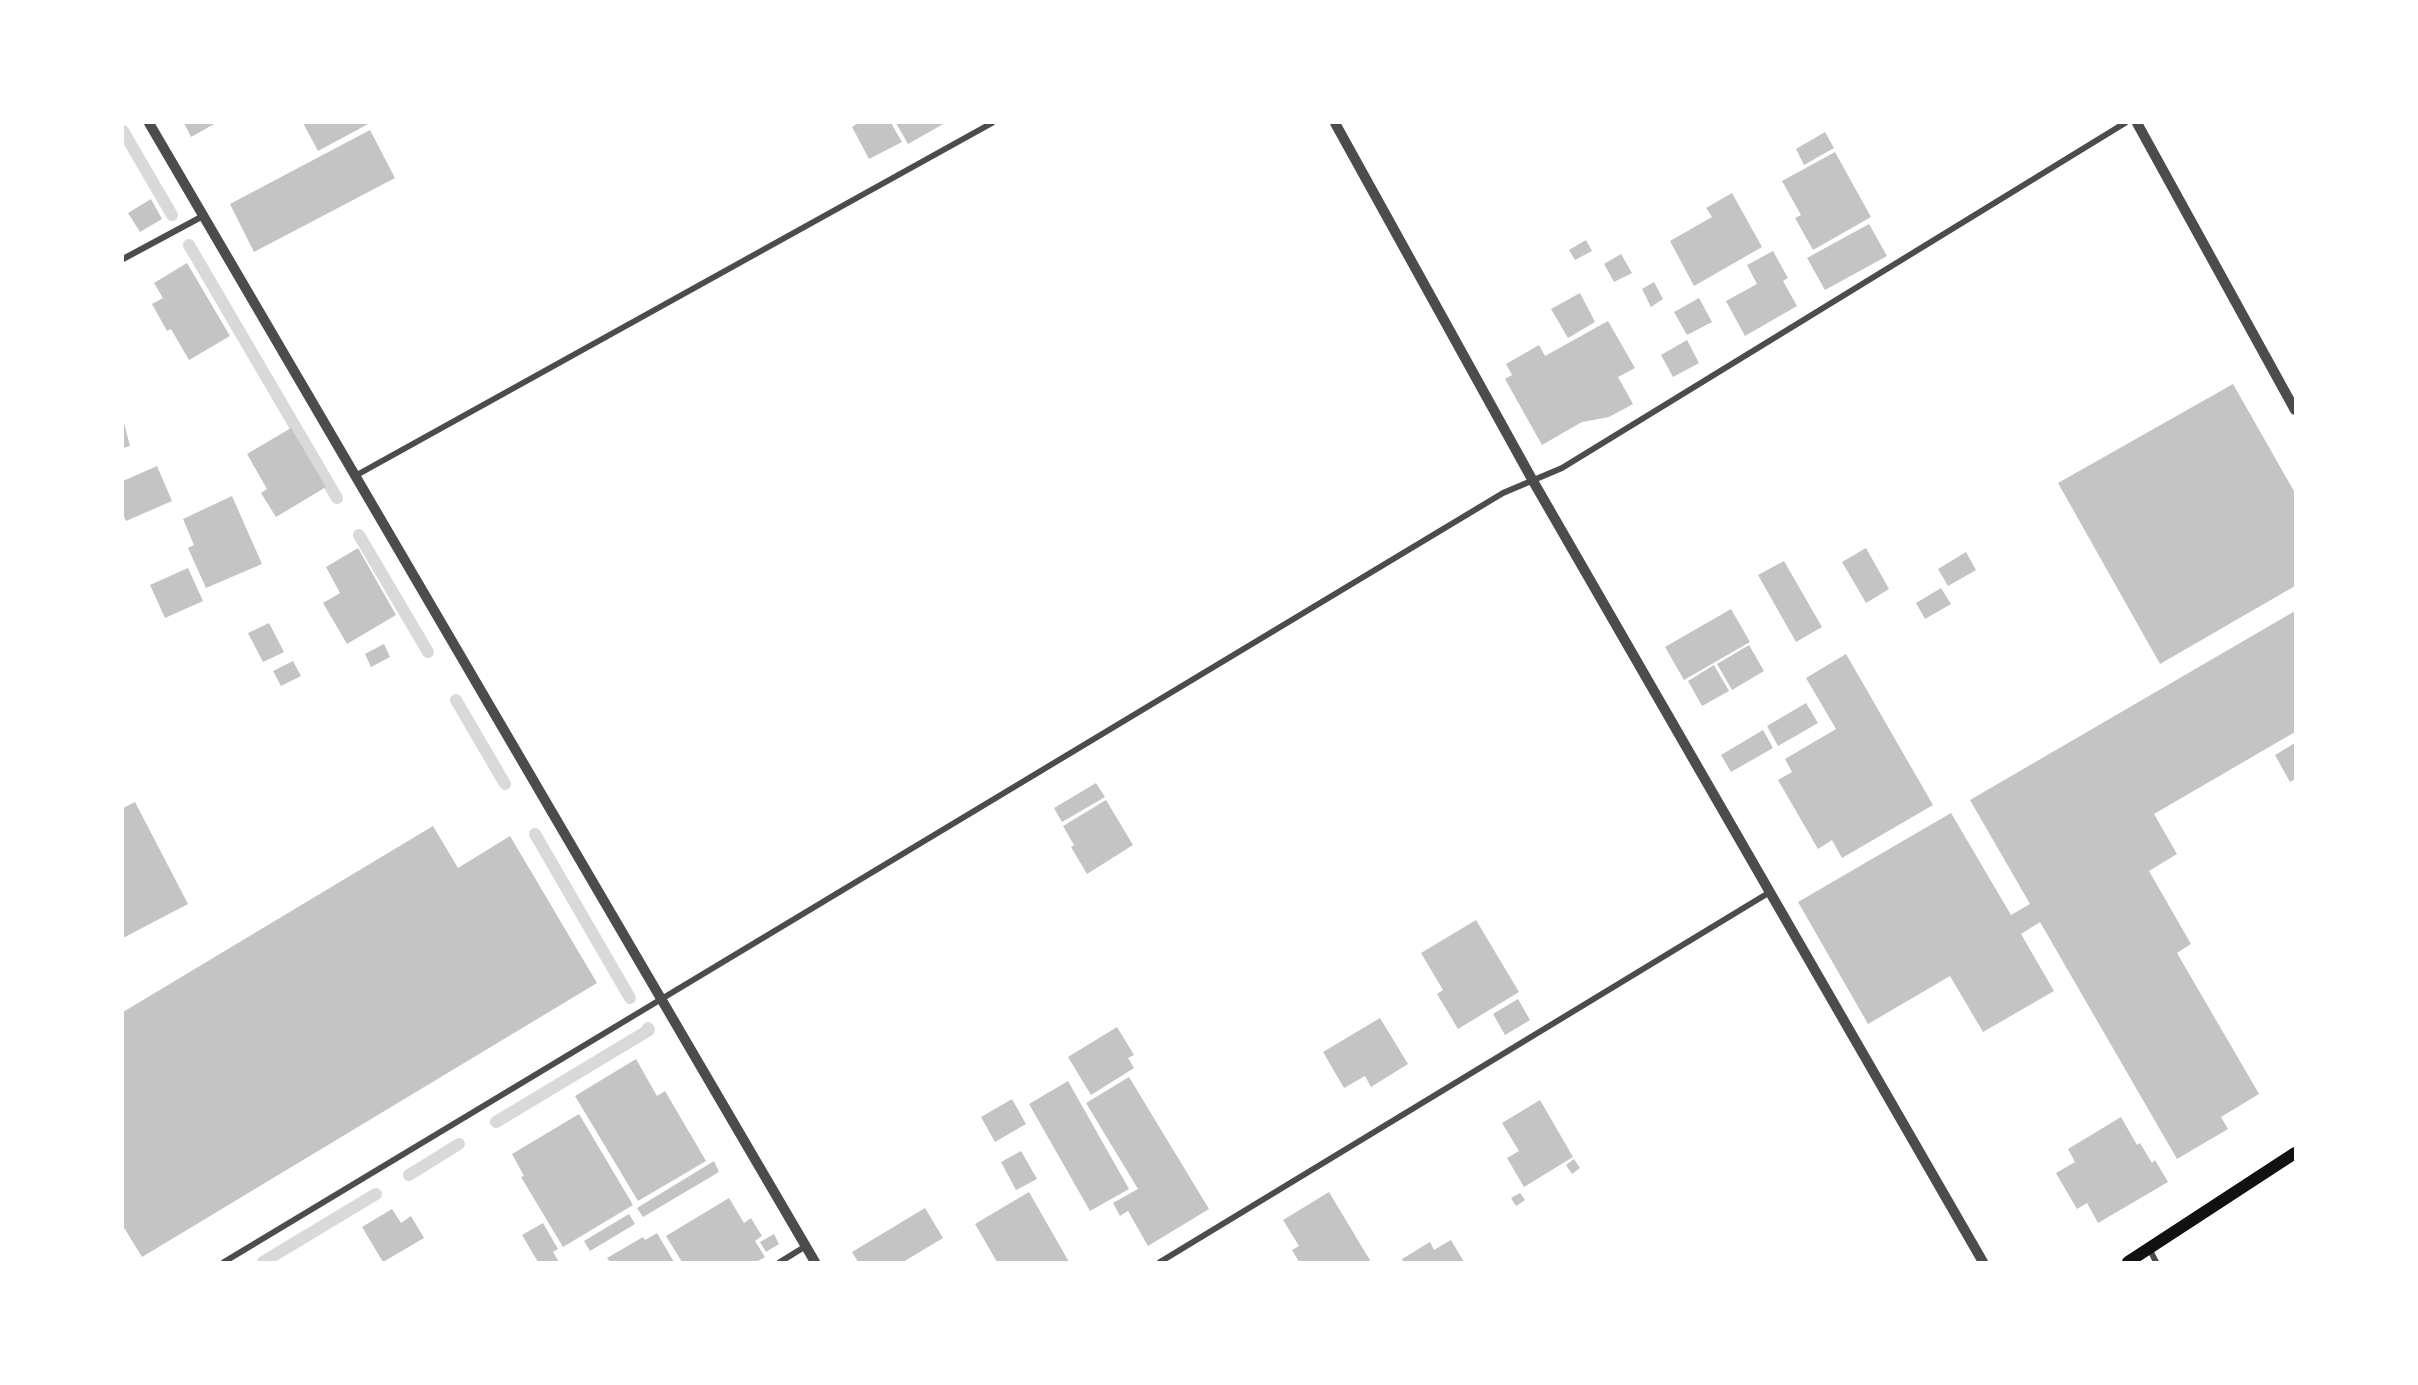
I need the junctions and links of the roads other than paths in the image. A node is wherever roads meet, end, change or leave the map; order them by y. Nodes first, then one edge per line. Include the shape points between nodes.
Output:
1 (149, 123) edge
2 (992, 123) edge
3 (1335, 123) edge
4 (2125, 123) edge
5 (2137, 123) edge
6 (203, 216) junction
7 (123, 259) edge
8 (2295, 410) edge
9 (355, 476) junction
10 (1533, 481) junction
11 (1770, 892) junction
12 (661, 999) junction
13 (2295, 1153) edge
14 (806, 1246) junction
15 (2149, 1248) junction
16 (224, 1262) edge
17 (780, 1262) edge
18 (815, 1262) edge
19 (1160, 1262) edge
20 (1983, 1262) edge
21 (2128, 1262) edge
22 (2156, 1262) edge

1 - 6 street
2 - 9 street
3 - 10 street
4 - 10 street via 1562,468
5 - 8 street
6 - 7 street
6 - 9 street
9 - 12 street
10 - 11 street
10 - 12 street via 1503,493
11 - 19 street
11 - 20 street
12 - 14 street
12 - 16 street
13 - 15 main road
14 - 17 street
14 - 18 street
15 - 21 main road
15 - 22 street

